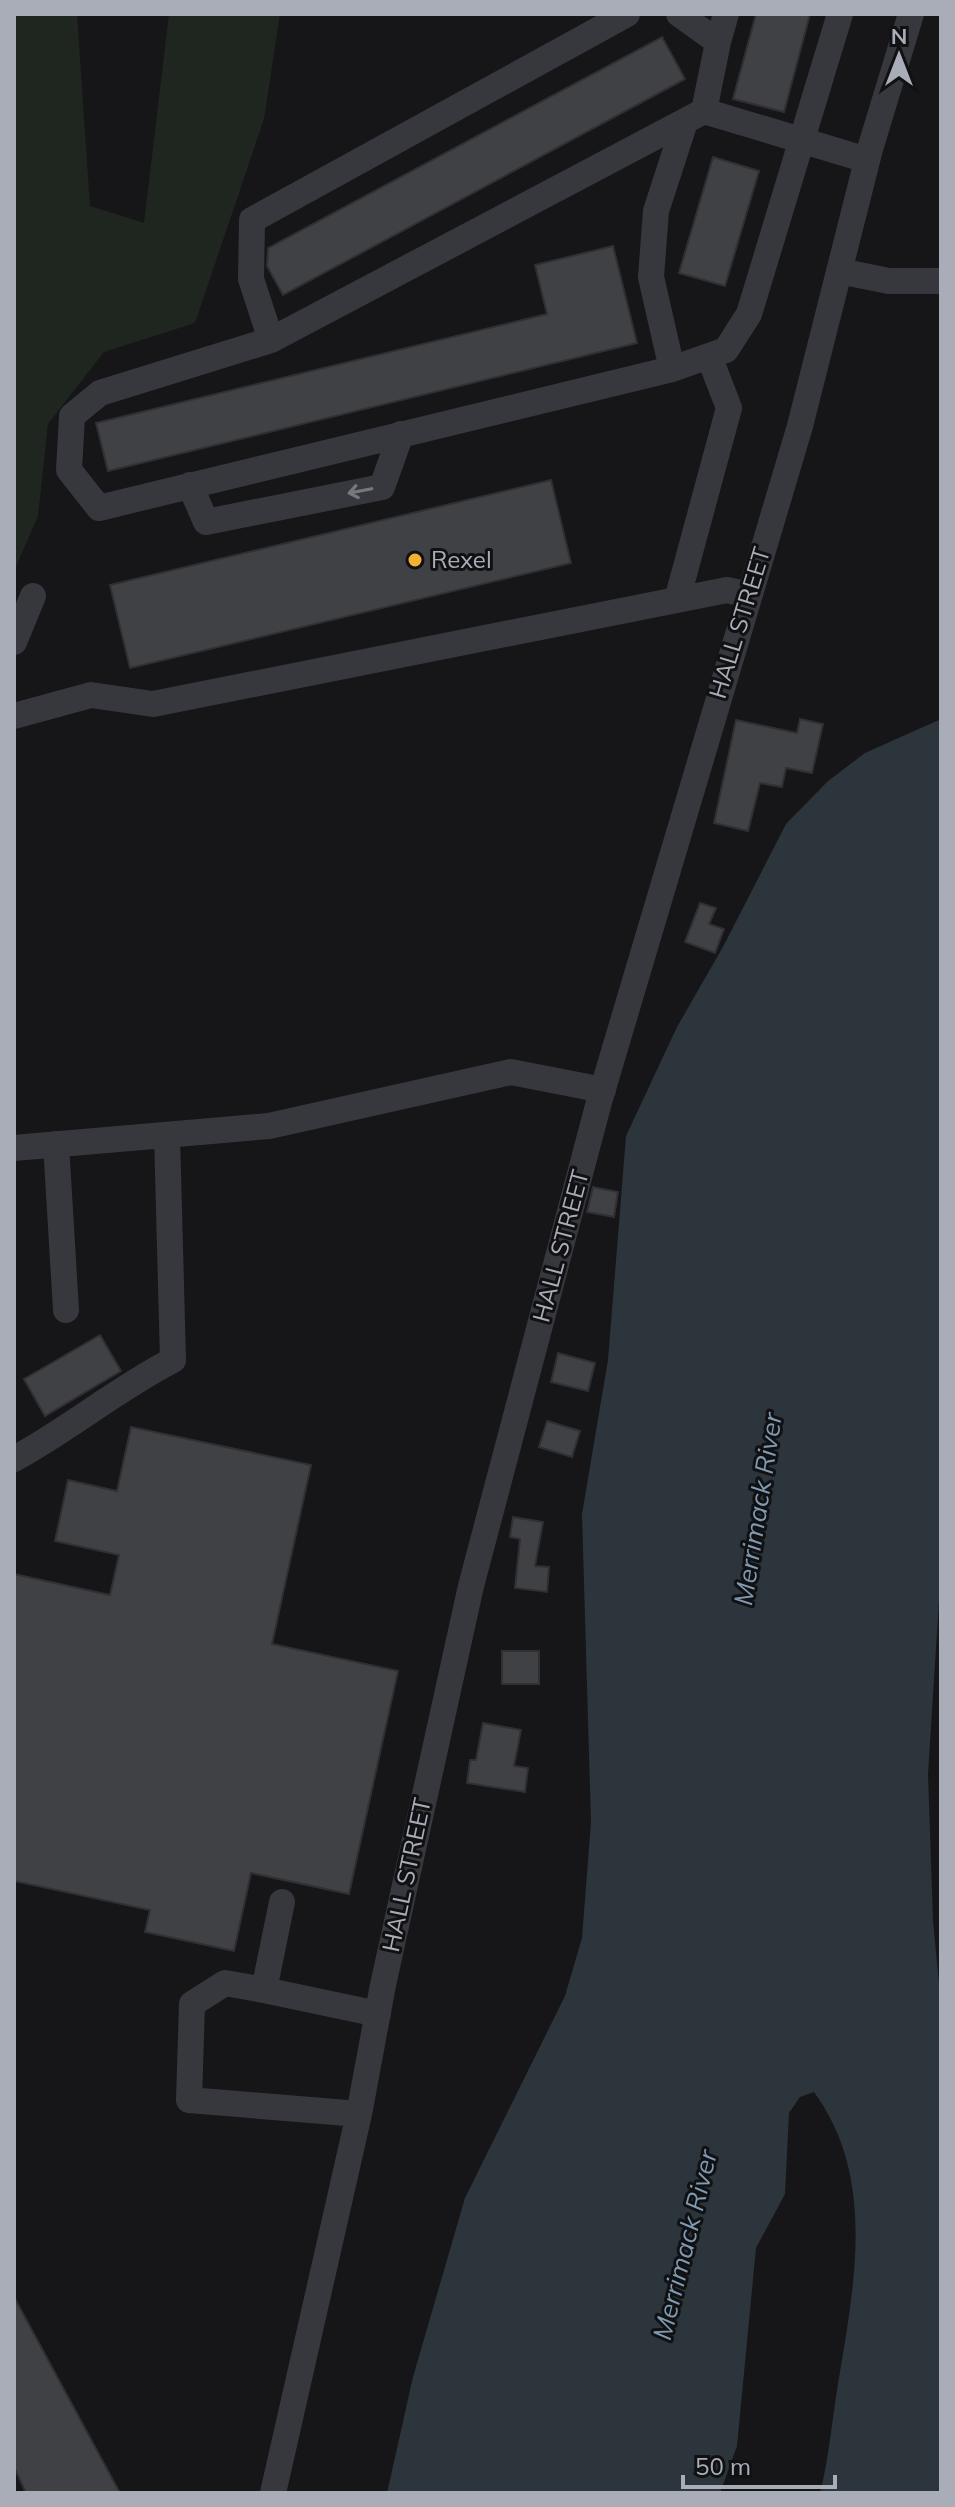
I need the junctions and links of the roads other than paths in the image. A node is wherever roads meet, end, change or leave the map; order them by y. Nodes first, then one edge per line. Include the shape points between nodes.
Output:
1 (627, 14) edge
2 (679, 14) edge
3 (726, 14) edge
4 (840, 14) edge
5 (911, 14) edge
6 (718, 42) junction
7 (694, 118) junction
8 (803, 142) junction
9 (867, 160) junction
10 (839, 271) junction
11 (941, 281) edge
12 (271, 340) junction
13 (709, 356) junction
14 (672, 369) junction
15 (401, 434) junction
16 (190, 485) junction
17 (749, 595) junction
18 (33, 596) dead end
19 (677, 600) junction
20 (14, 642) edge
21 (14, 716) edge
22 (603, 1090) junction
23 (167, 1135) junction
24 (56, 1144) junction
25 (14, 1148) edge
26 (66, 1310) dead end
27 (14, 1459) edge
28 (282, 1902) dead end
29 (264, 1990) junction
30 (378, 2014) junction
31 (359, 2114) junction
32 (273, 2493) edge

1 - 12 street via 252,220 251,279
2 - 6 street
3 - 6 street
4 - 8 street
5 - 9 street, HALL STREET
6 - 7 street
7 - 8 street
7 - 12 street
7 - 14 street via 656,211 651,277
8 - 9 street
8 - 13 street via 749,314 726,350
9 - 10 street, HALL STREET
10 - 11 street via 889,281
10 - 17 street, HALL STREET
12 - 16 street via 100,393 72,416 69,470 99,508
13 - 14 street
13 - 19 street via 729,408
14 - 15 street
15 - 16 street
15 -> 16 street via 382,487 206,522
17 - 19 street via 727,590
17 - 22 street, HALL STREET
18 - 20 street
19 - 21 street via 153,704 91,695
22 - 23 street via 511,1072 269,1126
22 - 30 street, HALL STREET via 471,1586
23 - 24 street
23 - 27 street via 173,1360
24 - 25 street
24 - 26 street
28 - 29 street
29 - 30 street
29 - 31 street via 225,1983 192,2004 189,2100
30 - 31 street, HALL STREET
31 - 32 street, HALL STREET

